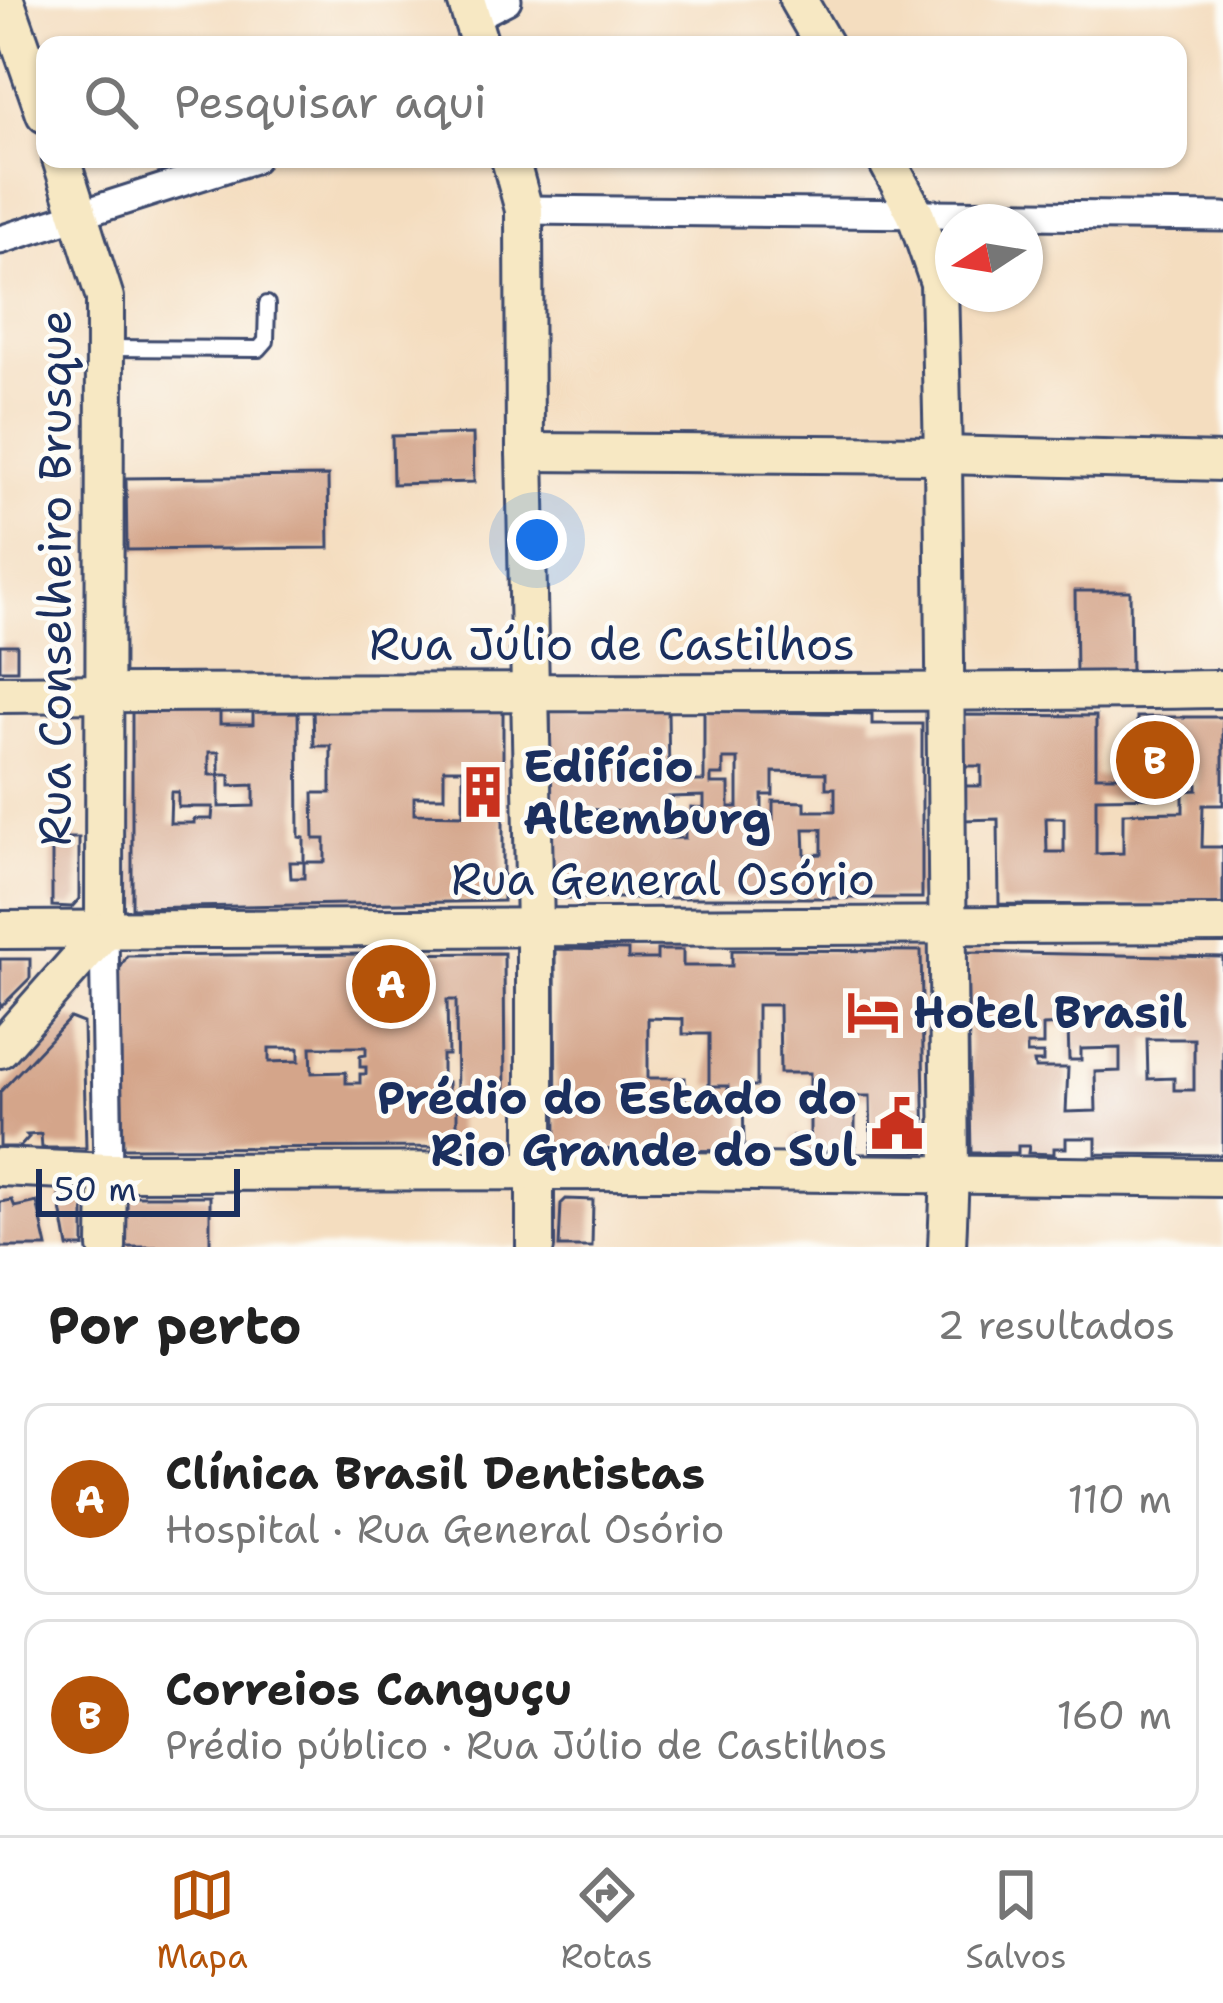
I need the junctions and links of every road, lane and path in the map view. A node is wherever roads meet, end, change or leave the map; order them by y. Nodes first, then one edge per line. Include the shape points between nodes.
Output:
1 (5, 0) edge
2 (507, 0) edge
3 (809, 3) edge
4 (472, 21) edge
5 (821, 36) edge
6 (36, 89) edge
7 (64, 168) edge
8 (225, 168) edge
9 (512, 168) edge
10 (891, 168) edge
11 (524, 210) junction
12 (80, 213) junction
13 (915, 213) junction
14 (1223, 217) edge
15 (0, 240) edge
16 (267, 304) dead end
17 (105, 348) junction
18 (525, 452) junction
19 (943, 455) junction
20 (1223, 461) edge
21 (1223, 689) edge
22 (529, 691) junction
23 (105, 693) junction
24 (945, 693) junction
25 (0, 694) edge
26 (1223, 924) edge
27 (946, 926) junction
28 (535, 928) junction
29 (0, 930) edge
30 (104, 931) junction
31 (0, 1048) edge
32 (0, 1167) edge
33 (536, 1171) junction
34 (108, 1172) junction
35 (950, 1174) junction
36 (1223, 1178) edge
37 (107, 1247) edge
38 (536, 1247) edge
39 (947, 1247) edge

1 - 6 street
2 - 4 street
3 - 5 street
7 - 12 street, Rua Conselheiro Brusque
8 - 12 street
9 - 11 street
10 - 13 street
11 - 13 street
11 - 18 street
12 - 15 street
12 - 17 street, Rua Conselheiro Brusque via 105,298
13 - 14 street
13 - 19 street via 939,283
16 - 17 lane via 259,349
17 - 23 street, Rua Conselheiro Brusque
18 - 19 street
18 - 22 street
19 - 20 street
19 - 24 street
21 - 24 street, Rua Júlio de Castilhos
22 - 23 street, Rua Júlio de Castilhos
22 - 24 street, Rua Júlio de Castilhos
22 - 28 street
23 - 25 street, Rua Júlio de Castilhos
23 - 30 street, Rua Conselheiro Brusque
24 - 27 street
26 - 27 street, Rua General Osório
27 - 28 street, Rua General Osório
27 - 35 street
28 - 30 street, Rua General Osório
28 - 33 street
29 - 30 street, Rua General Osório
30 - 31 street
30 - 34 street
32 - 34 street
33 - 34 street
33 - 35 street
33 - 38 street
34 - 37 street
35 - 36 street
35 - 39 street

